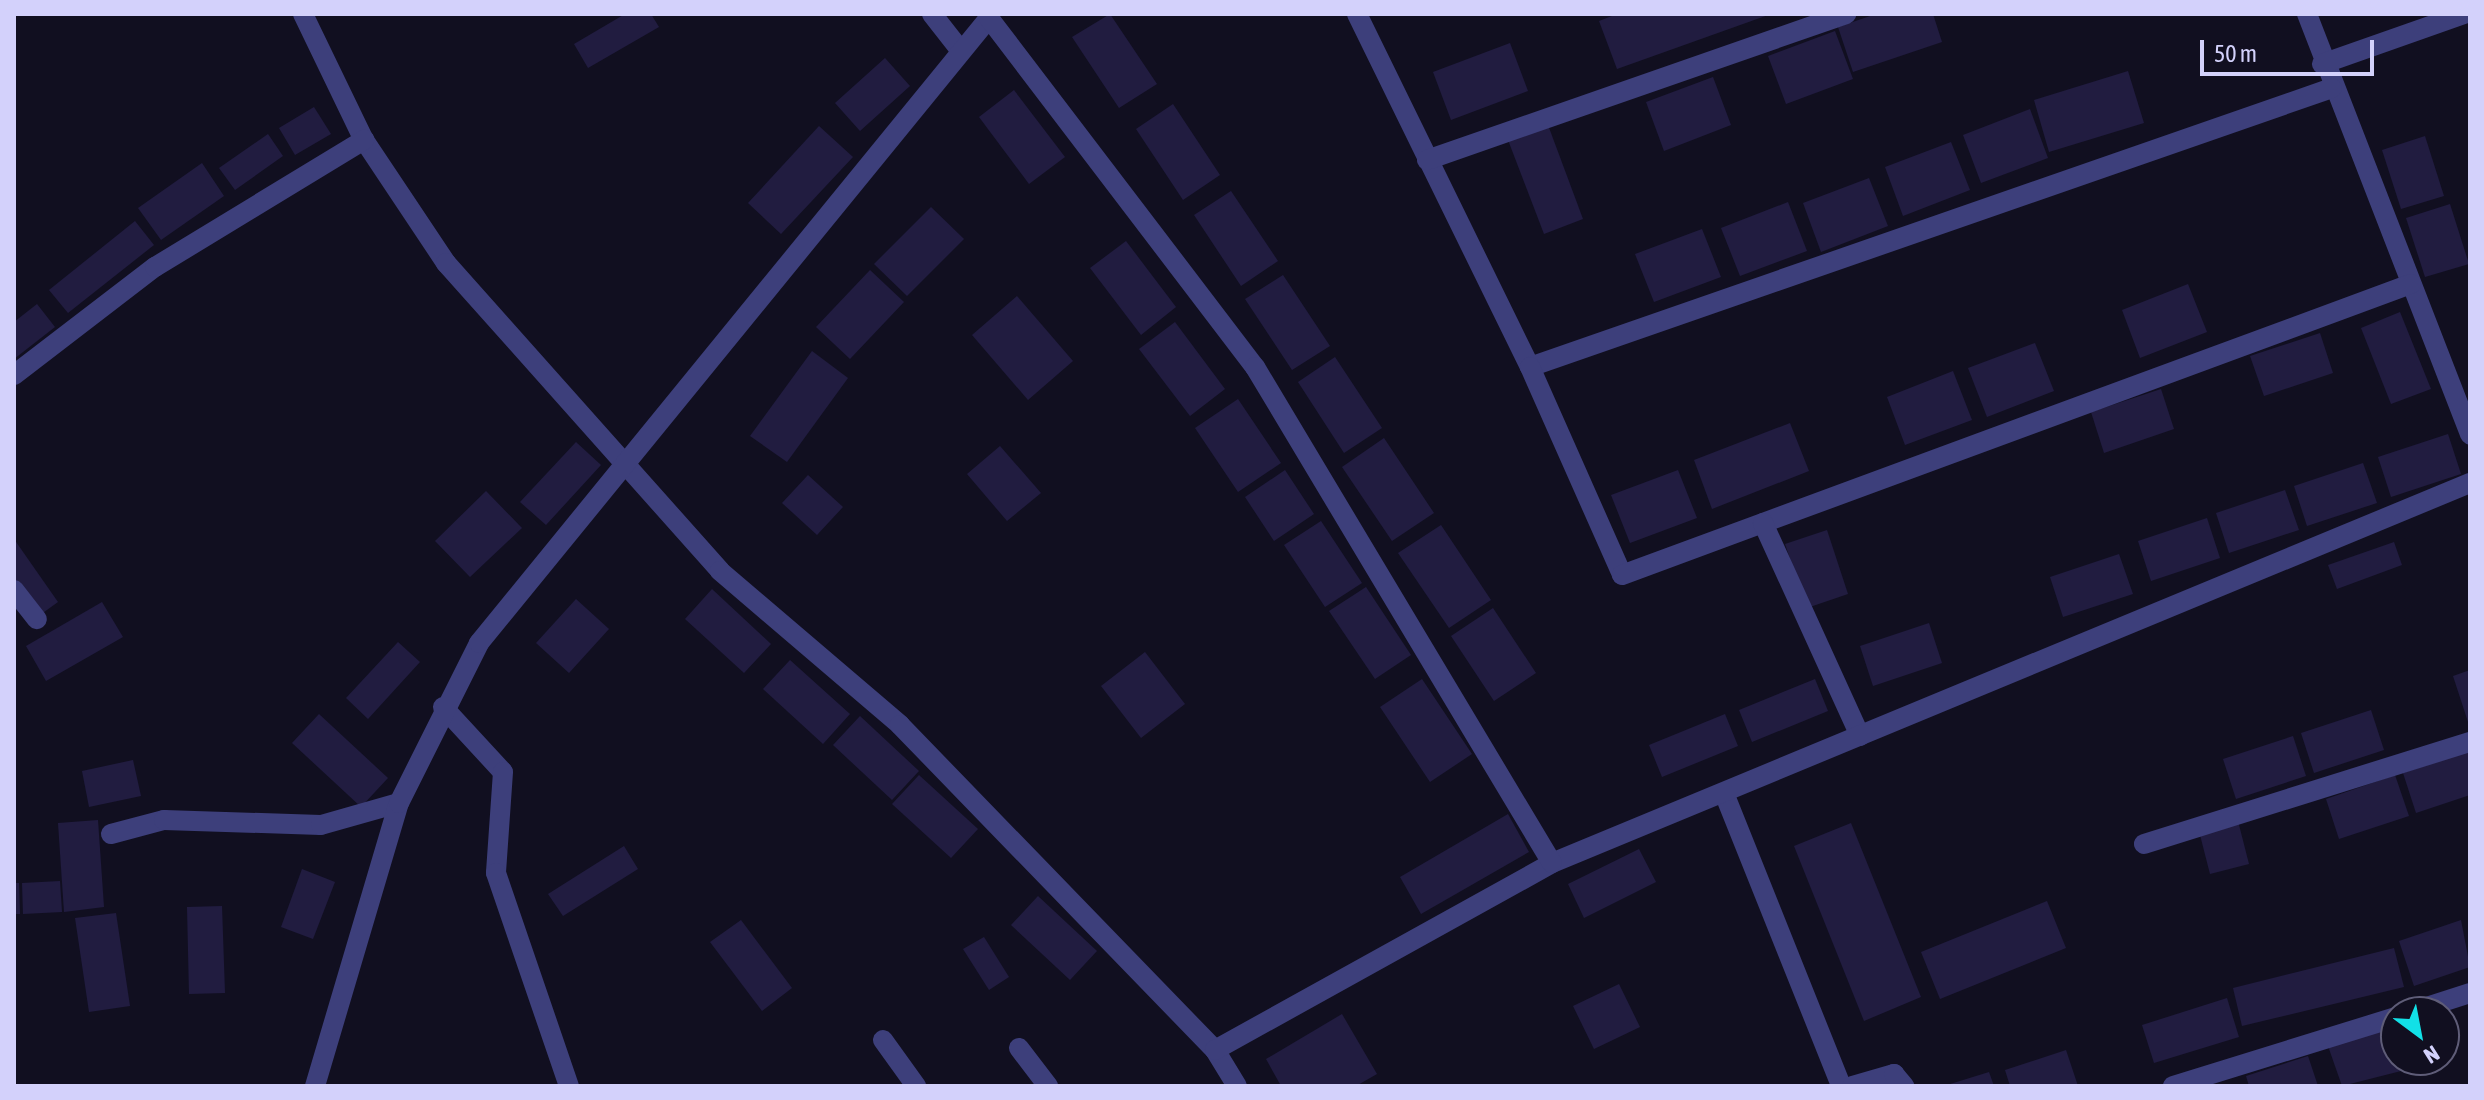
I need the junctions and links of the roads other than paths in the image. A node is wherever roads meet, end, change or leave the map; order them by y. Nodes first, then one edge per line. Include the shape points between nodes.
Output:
1 (303, 14) edge
2 (932, 14) edge
3 (1357, 14) edge
4 (1846, 14) edge
5 (2307, 14) edge
6 (2464, 14) edge
7 (961, 51) junction
8 (2322, 64) junction
9 (2332, 88) junction
10 (364, 140) junction
11 (1427, 160) junction
12 (2411, 284) junction
13 (1530, 367) junction
14 (14, 375) edge
15 (2470, 434) edge
16 (626, 460) junction
17 (2470, 483) edge
18 (1763, 523) junction
19 (14, 590) edge
20 (37, 619) dead end
21 (443, 707) junction
22 (1860, 736) junction
23 (2470, 742) edge
24 (1724, 793) junction
25 (399, 803) junction
26 (111, 834) dead end
27 (2144, 844) dead end
28 (1552, 863) junction
29 (2380, 1022) edge
30 (883, 1040) dead end
31 (1019, 1048) dead end
32 (1215, 1050) junction
33 (315, 1086) edge
34 (569, 1086) edge
35 (916, 1086) edge
36 (1048, 1086) edge
37 (1237, 1086) edge
38 (1841, 1086) edge
39 (1852, 1086) edge
40 (1904, 1086) edge
41 (2173, 1086) edge

1 - 10 street
2 - 7 street
3 - 11 street
4 - 11 street
5 - 8 street
6 - 8 street
7 - 16 street
7 - 28 street via 989,18 1255,367
8 - 9 street
9 - 12 street
9 - 13 street
10 - 14 street via 155,267
10 - 16 street via 446,263
11 - 13 street
12 - 15 street
12 - 18 street
13 - 18 street via 1622,575
16 - 21 street via 479,643
16 - 32 street via 720,571 900,725
17 - 22 street
18 - 22 street
19 - 20 street
21 - 25 street
21 - 34 street via 503,772 496,873
22 - 24 street
23 - 27 street
24 - 28 street
24 - 38 street
25 - 26 street via 321,825 164,820
25 - 33 street
28 - 32 street
29 - 41 street
30 - 35 street
31 - 36 street
32 - 37 street
39 - 40 street via 1894,1074

